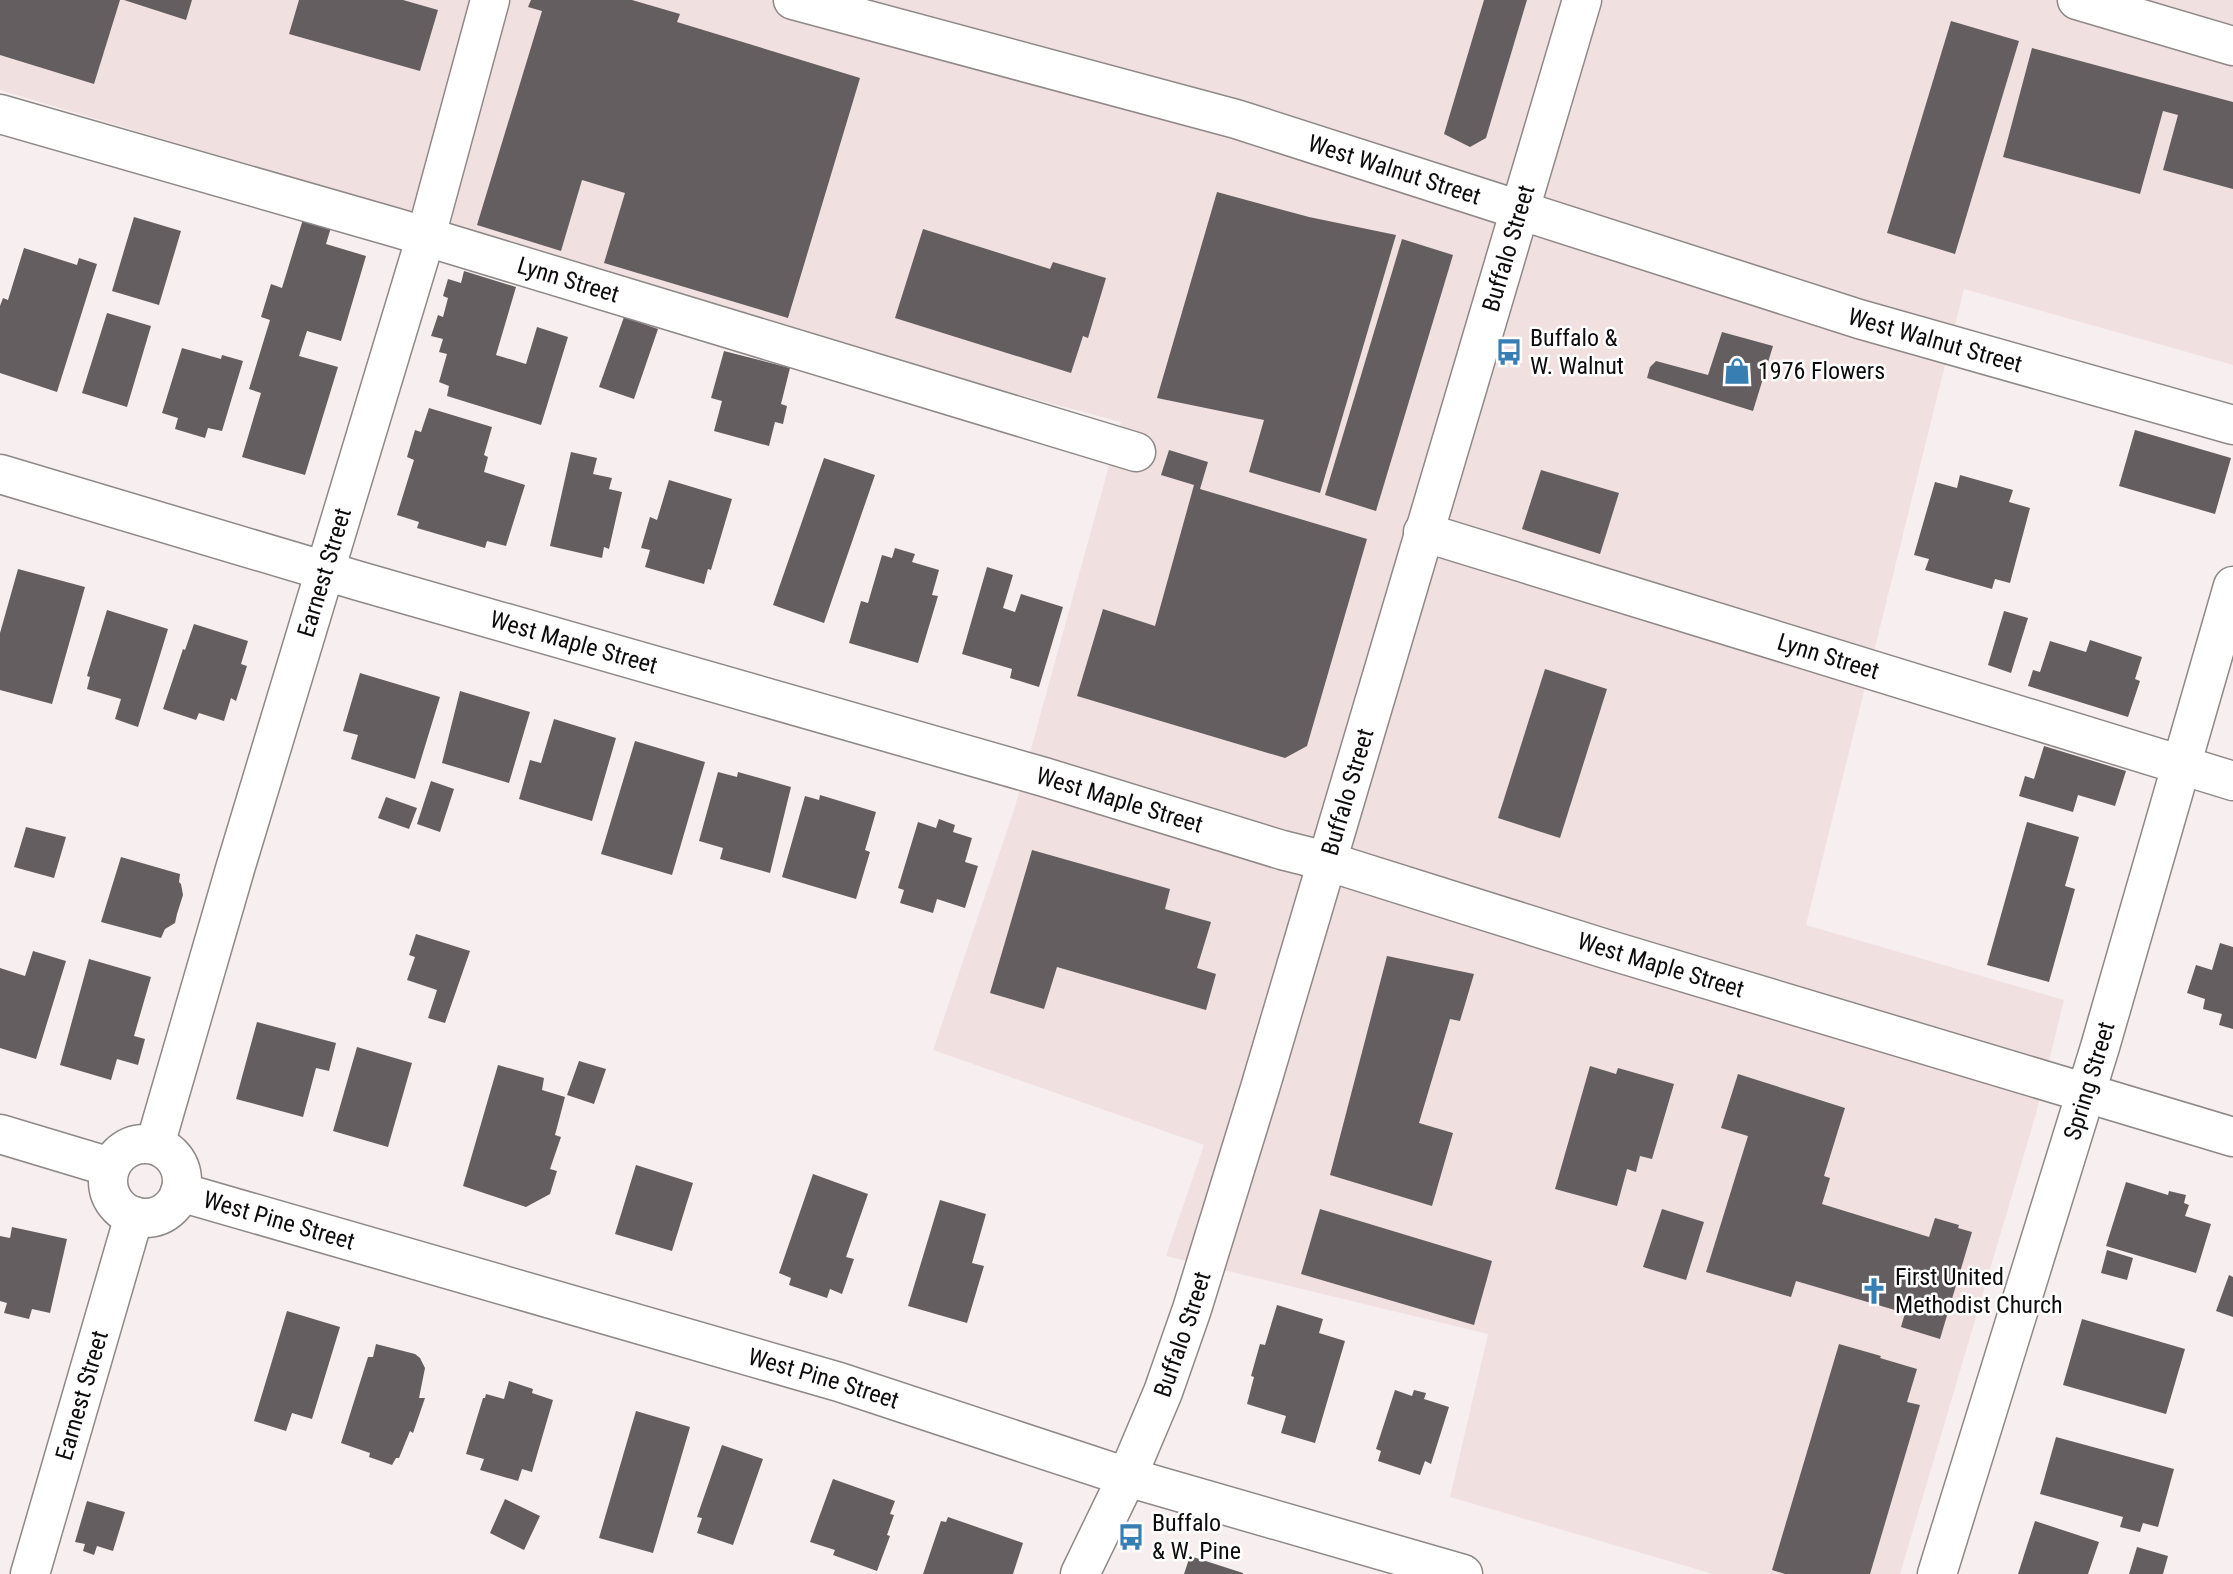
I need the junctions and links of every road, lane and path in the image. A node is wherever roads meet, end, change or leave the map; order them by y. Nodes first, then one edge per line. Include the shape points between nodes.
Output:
1 (490, 0) edge
2 (793, 0) edge
3 (1582, 0) edge
4 (2077, 0) edge
5 (2233, 46) edge
6 (0, 114) edge
7 (1519, 211) junction
8 (426, 236) junction
9 (2233, 425) edge
10 (1136, 452) dead end
11 (0, 474) edge
12 (1423, 532) junction
13 (325, 570) junction
14 (2233, 586) edge
15 (2181, 766) junction
16 (2233, 781) edge
17 (1326, 861) junction
18 (2085, 1093) junction
19 (0, 1134) edge
20 (2233, 1137) edge
21 (155, 1145) junction
22 (110, 1167) junction
23 (180, 1192) junction
24 (134, 1216) junction
25 (1128, 1477) junction
26 (30, 1574) edge
27 (1080, 1574) edge
28 (1463, 1574) edge
29 (1937, 1574) edge

1 - 8 street, Earnest Street
2 - 7 street, West Walnut Street via 1236,119
3 - 7 street, Buffalo Street
4 - 5 street
6 - 8 street, Lynn Street
7 - 9 street, West Walnut Street via 1859,319
7 - 12 street, Buffalo Street
8 - 10 street, Lynn Street
8 - 13 street, Earnest Street
11 - 13 street, West Maple Street
12 - 15 street, Lynn Street
12 - 17 street, Buffalo Street
13 - 17 street, West Maple Street
13 - 21 street, Earnest Street
14 - 15 street, Spring Street
15 - 16 street, Lynn Street
15 - 18 street, Spring Street
17 - 18 street, West Maple Street
17 - 25 street, Buffalo Street via 1192,1309
18 - 20 street, West Maple Street
18 - 29 street, Spring Street
19 - 22 street
21 - 22 street via 136,1144 125,1149
21 - 23 street via 177,1162
22 - 24 street via 108,1190 122,1210
23 - 24 street via 170,1209 159,1215
23 - 25 street, West Pine Street via 839,1382
24 - 26 street, Earnest Street
25 - 27 street, Buffalo Street
25 - 28 street, West Pine Street

